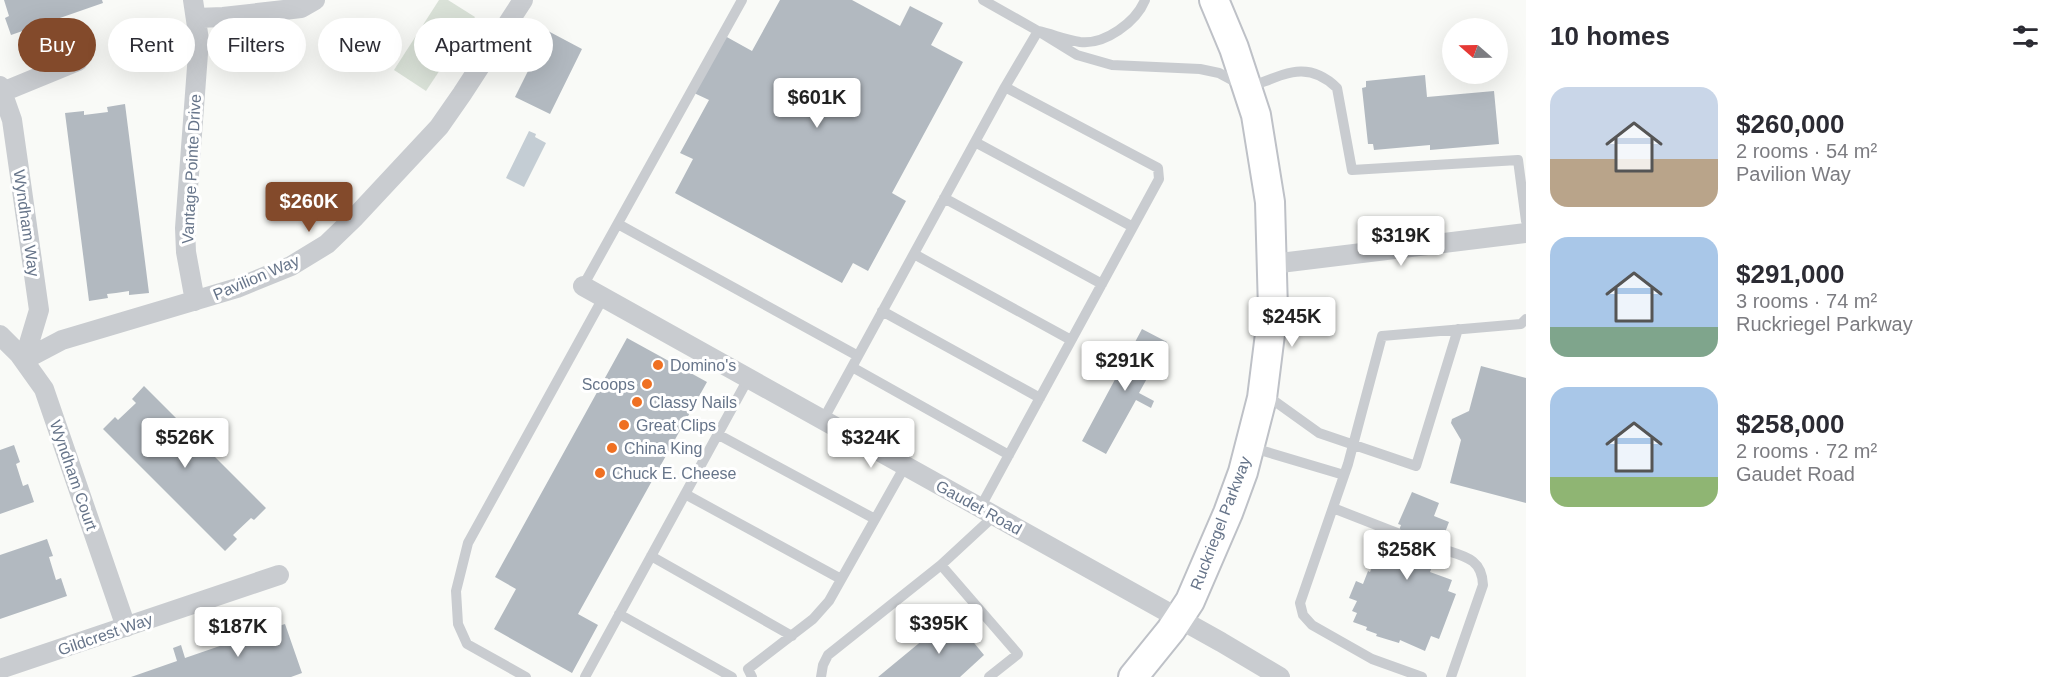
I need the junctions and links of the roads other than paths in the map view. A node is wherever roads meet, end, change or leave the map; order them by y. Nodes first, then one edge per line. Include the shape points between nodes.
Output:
1 (315, 0) edge
2 (523, 0) edge
3 (742, 0) edge
4 (983, 0) edge
5 (1145, 0) edge
6 (1214, 0) edge
7 (194, 9) edge
8 (1038, 31) junction
9 (50, 72) edge
10 (1005, 87) junction
11 (1247, 88) junction
12 (1, 90) edge
13 (975, 142) junction
14 (944, 198) junction
15 (1526, 221) edge
16 (618, 224) junction
17 (1132, 227) junction
18 (1526, 233) edge
19 (914, 254) junction
20 (1272, 264) junction
21 (1102, 284) junction
22 (583, 286) joint
23 (603, 298) junction
24 (195, 302) junction
25 (882, 311) junction
26 (1526, 320) edge
27 (1458, 329) junction
28 (0, 334) edge
29 (1071, 340) junction
30 (858, 356) junction
31 (24, 360) junction
32 (852, 367) junction
33 (748, 378) junction
34 (1263, 393) junction
35 (1040, 398) junction
36 (823, 420) junction
37 (717, 434) junction
38 (1353, 446) junction
39 (1250, 447) junction
40 (1009, 455) junction
41 (905, 466) junction
42 (1344, 475) junction
43 (685, 494) junction
44 (1333, 508) junction
45 (987, 512) junction
46 (875, 519) junction
47 (1397, 533) dead end
48 (1439, 548) dead end
49 (651, 556) junction
50 (941, 565) junction
51 (279, 575) dead end
52 (841, 579) junction
53 (619, 614) junction
54 (1178, 619) junction
55 (126, 627) junction
56 (792, 636) junction
57 (0, 669) edge
58 (750, 673) edge
59 (525, 677) edge
60 (586, 677) edge
61 (734, 677) edge
62 (821, 677) edge
63 (989, 677) edge
64 (1133, 677) edge
65 (1280, 677) edge
66 (1422, 677) edge
67 (1451, 677) edge

1 - 7 street via 301,8
2 - 24 street, Pavilion Way via 439,127 327,244 291,266
3 - 16 lane
4 - 8 lane
5 - 8 lane via 1133,19 1101,39 1082,42
6 - 11 main road, Ruckriegel Parkway
7 - 24 street, Vantage Pointe Drive via 199,40 185,228
8 - 10 lane
8 - 11 lane via 1077,55 1112,65 1200,69 1219,73
9 - 12 street
10 - 13 lane
10 - 17 lane via 1158,168 1159,179
11 - 15 lane via 1297,71 1315,72 1328,79 1337,88 1352,170 1518,160
11 - 20 main road, Ruckriegel Parkway via 1256,114 1270,202
12 - 31 street, Wyndham Way via 12,120 39,310
13 - 14 lane
13 - 17 lane
14 - 19 lane
14 - 21 lane
16 - 22 lane
16 - 30 lane
17 - 21 lane
18 - 20 street
19 - 25 lane
19 - 29 lane
20 - 34 main road, Ruckriegel Parkway via 1273,310
21 - 29 lane
22 - 23 street, Gaudet Road
23 - 33 street, Gaudet Road
23 - 59 lane via 468,543 456,591 458,624 467,644
24 - 31 street, Pavilion Way via 62,340
25 - 30 lane
25 - 35 lane
26 - 27 lane via 1521,324
27 - 38 lane via 1382,336
27 - 38 lane via 1416,466
28 - 31 street, Wyndham Court
29 - 35 lane
30 - 32 lane
31 - 55 street, Wyndham Court via 44,389
32 - 36 lane
32 - 40 lane
33 - 36 street, Gaudet Road
33 - 37 lane
34 - 38 lane via 1319,433
34 - 39 main road, Ruckriegel Parkway
35 - 40 lane
36 - 41 street, Gaudet Road
37 - 43 lane
37 - 46 lane
38 - 42 lane
39 - 42 lane
39 - 54 main road, Ruckriegel Parkway via 1228,513 1190,601
40 - 45 lane
41 - 45 street, Gaudet Road
41 - 46 lane
42 - 44 lane
43 - 49 lane
43 - 52 lane
44 - 47 lane
44 - 66 lane via 1300,603 1302,615 1312,625 1372,659
45 - 50 lane
45 - 54 street, Gaudet Road
46 - 52 lane
48 - 67 lane via 1475,561 1483,573 1483,585
49 - 53 lane
49 - 56 lane
50 - 62 lane via 828,655
50 - 63 lane via 1018,654
51 - 55 street, Gildcrest Way
52 - 56 lane via 829,601
53 - 60 lane
53 - 61 lane
54 - 64 main road, Ruckriegel Parkway
54 - 65 street, Gaudet Road
55 - 57 street, Gildcrest Way
56 - 58 lane
58 - 61 lane

